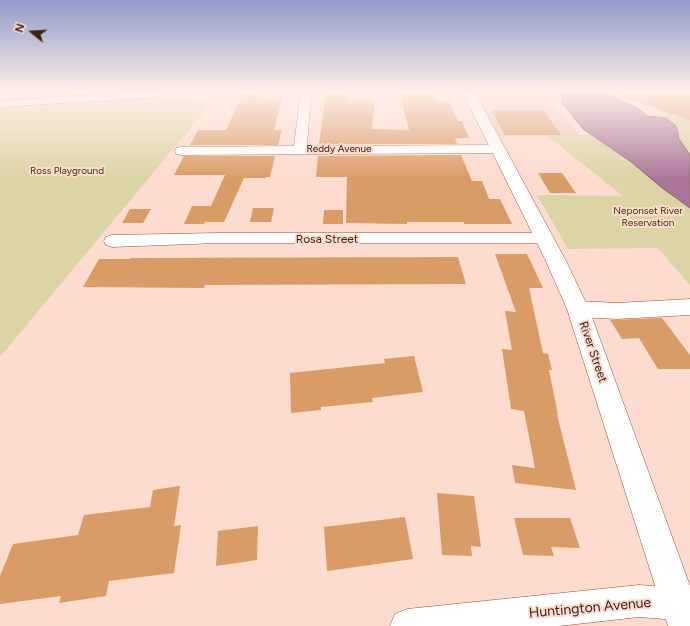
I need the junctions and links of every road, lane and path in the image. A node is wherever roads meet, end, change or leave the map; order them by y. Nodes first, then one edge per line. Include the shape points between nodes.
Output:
1 (303, 120) edge
2 (482, 120) edge
3 (300, 149) junction
4 (496, 149) junction
5 (181, 151) dead end
6 (543, 238) junction
7 (112, 241) dead end
8 (690, 307) edge
9 (578, 309) junction
10 (682, 615) edge
11 (407, 626) edge

1 - 3 street
2 - 4 main road, River Street
3 - 4 street, Reddy Avenue
3 - 5 street, Reddy Avenue
4 - 6 main road, River Street
6 - 7 street, Rosa Street via 218,238
6 - 9 main road, River Street
8 - 9 street
9 - 10 main road, River Street
10 - 11 street, Huntington Avenue via 639,601

